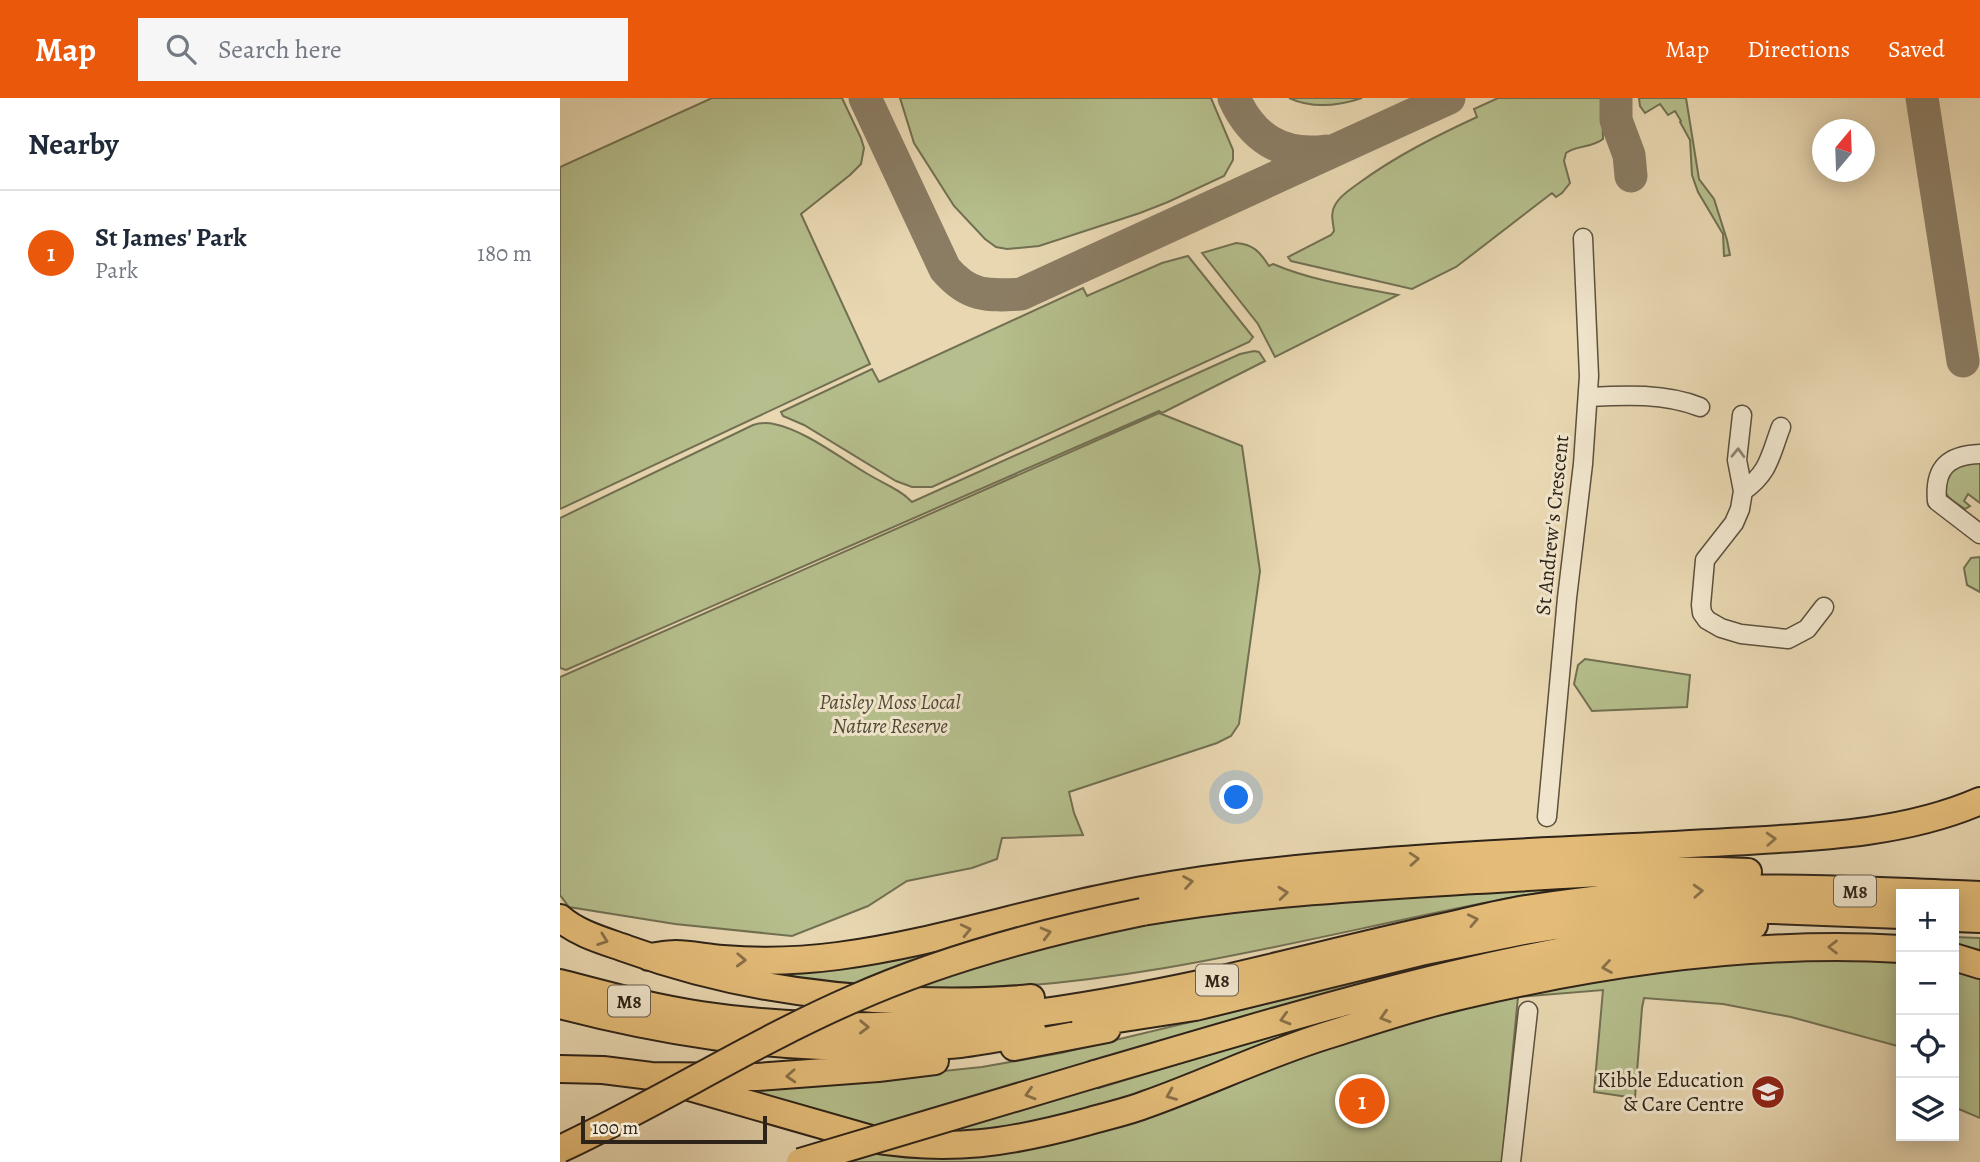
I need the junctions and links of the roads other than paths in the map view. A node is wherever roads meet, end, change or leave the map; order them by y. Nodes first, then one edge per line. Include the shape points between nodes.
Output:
1 (1583, 238) dead end
2 (1588, 397) junction
3 (1700, 407) dead end
4 (1742, 415) dead end
5 (1781, 427) dead end
6 (1980, 454) edge
7 (1743, 491) junction
8 (1980, 534) edge
9 (1824, 607) dead end
10 (1980, 801) edge
11 (1547, 817) dead end
12 (1980, 887) edge
13 (1980, 895) edge
14 (1896, 915) edge
15 (560, 918) edge
16 (1959, 919) edge
17 (1980, 919) edge
18 (1896, 921) edge
19 (1374, 942) junction
20 (1896, 949) edge
21 (649, 957) junction
22 (1959, 959) edge
23 (1980, 965) edge
24 (560, 983) edge
25 (560, 1005) edge
26 (1195, 1007) junction
27 (1528, 1011) dead end
28 (560, 1069) edge
29 (652, 1076) junction
30 (560, 1149) edge
31 (800, 1162) edge
32 (1511, 1162) edge

1 - 2 street, St Andrew's Crescent
2 - 3 street via 1664,397
2 - 11 street, St Andrew's Crescent
7 -> 4 street via 1737,460
5 - 7 street via 1765,471
6 - 8 street via 1965,454 1947,462 1936,491 1937,501
7 - 9 street via 1734,523 1705,560 1702,613 1721,628 1788,639 1807,629
21 -> 10 highway via 675,954 799,960 836,956 1214,877 1400,860 1835,834 1914,822
30 -> 12 highway, M8, bridge via 853,999 996,947 1142,912 1315,890 1585,874 1732,872
19 -> 13 highway, M8 via 1521,910 1649,893 1730,889
14 - 26 highway, M8 via 1746,909 1580,922 1420,952
15 -> 21 highway via 587,934
16 - 17 highway
18 -> 31 highway, M8, bridge via 1784,923 1669,934 1447,977 1353,999
19 - 21 highway, M8 via 1113,989 975,1002 824,996 732,980
24 -> 19 highway, M8 via 650,1006 737,1020 921,1026 1035,1015 1114,1001
20 -> 29 highway via 1819,947 1705,955 1602,968 1462,995 1327,1035 1146,1105 1020,1139 965,1146 871,1139
22 - 23 highway
25 - 26 highway, M8 via 690,1034 813,1047 958,1044
26 -> 29 highway, M8 via 1085,1034 878,1068 757,1077
27 - 32 street
28 - 29 highway

